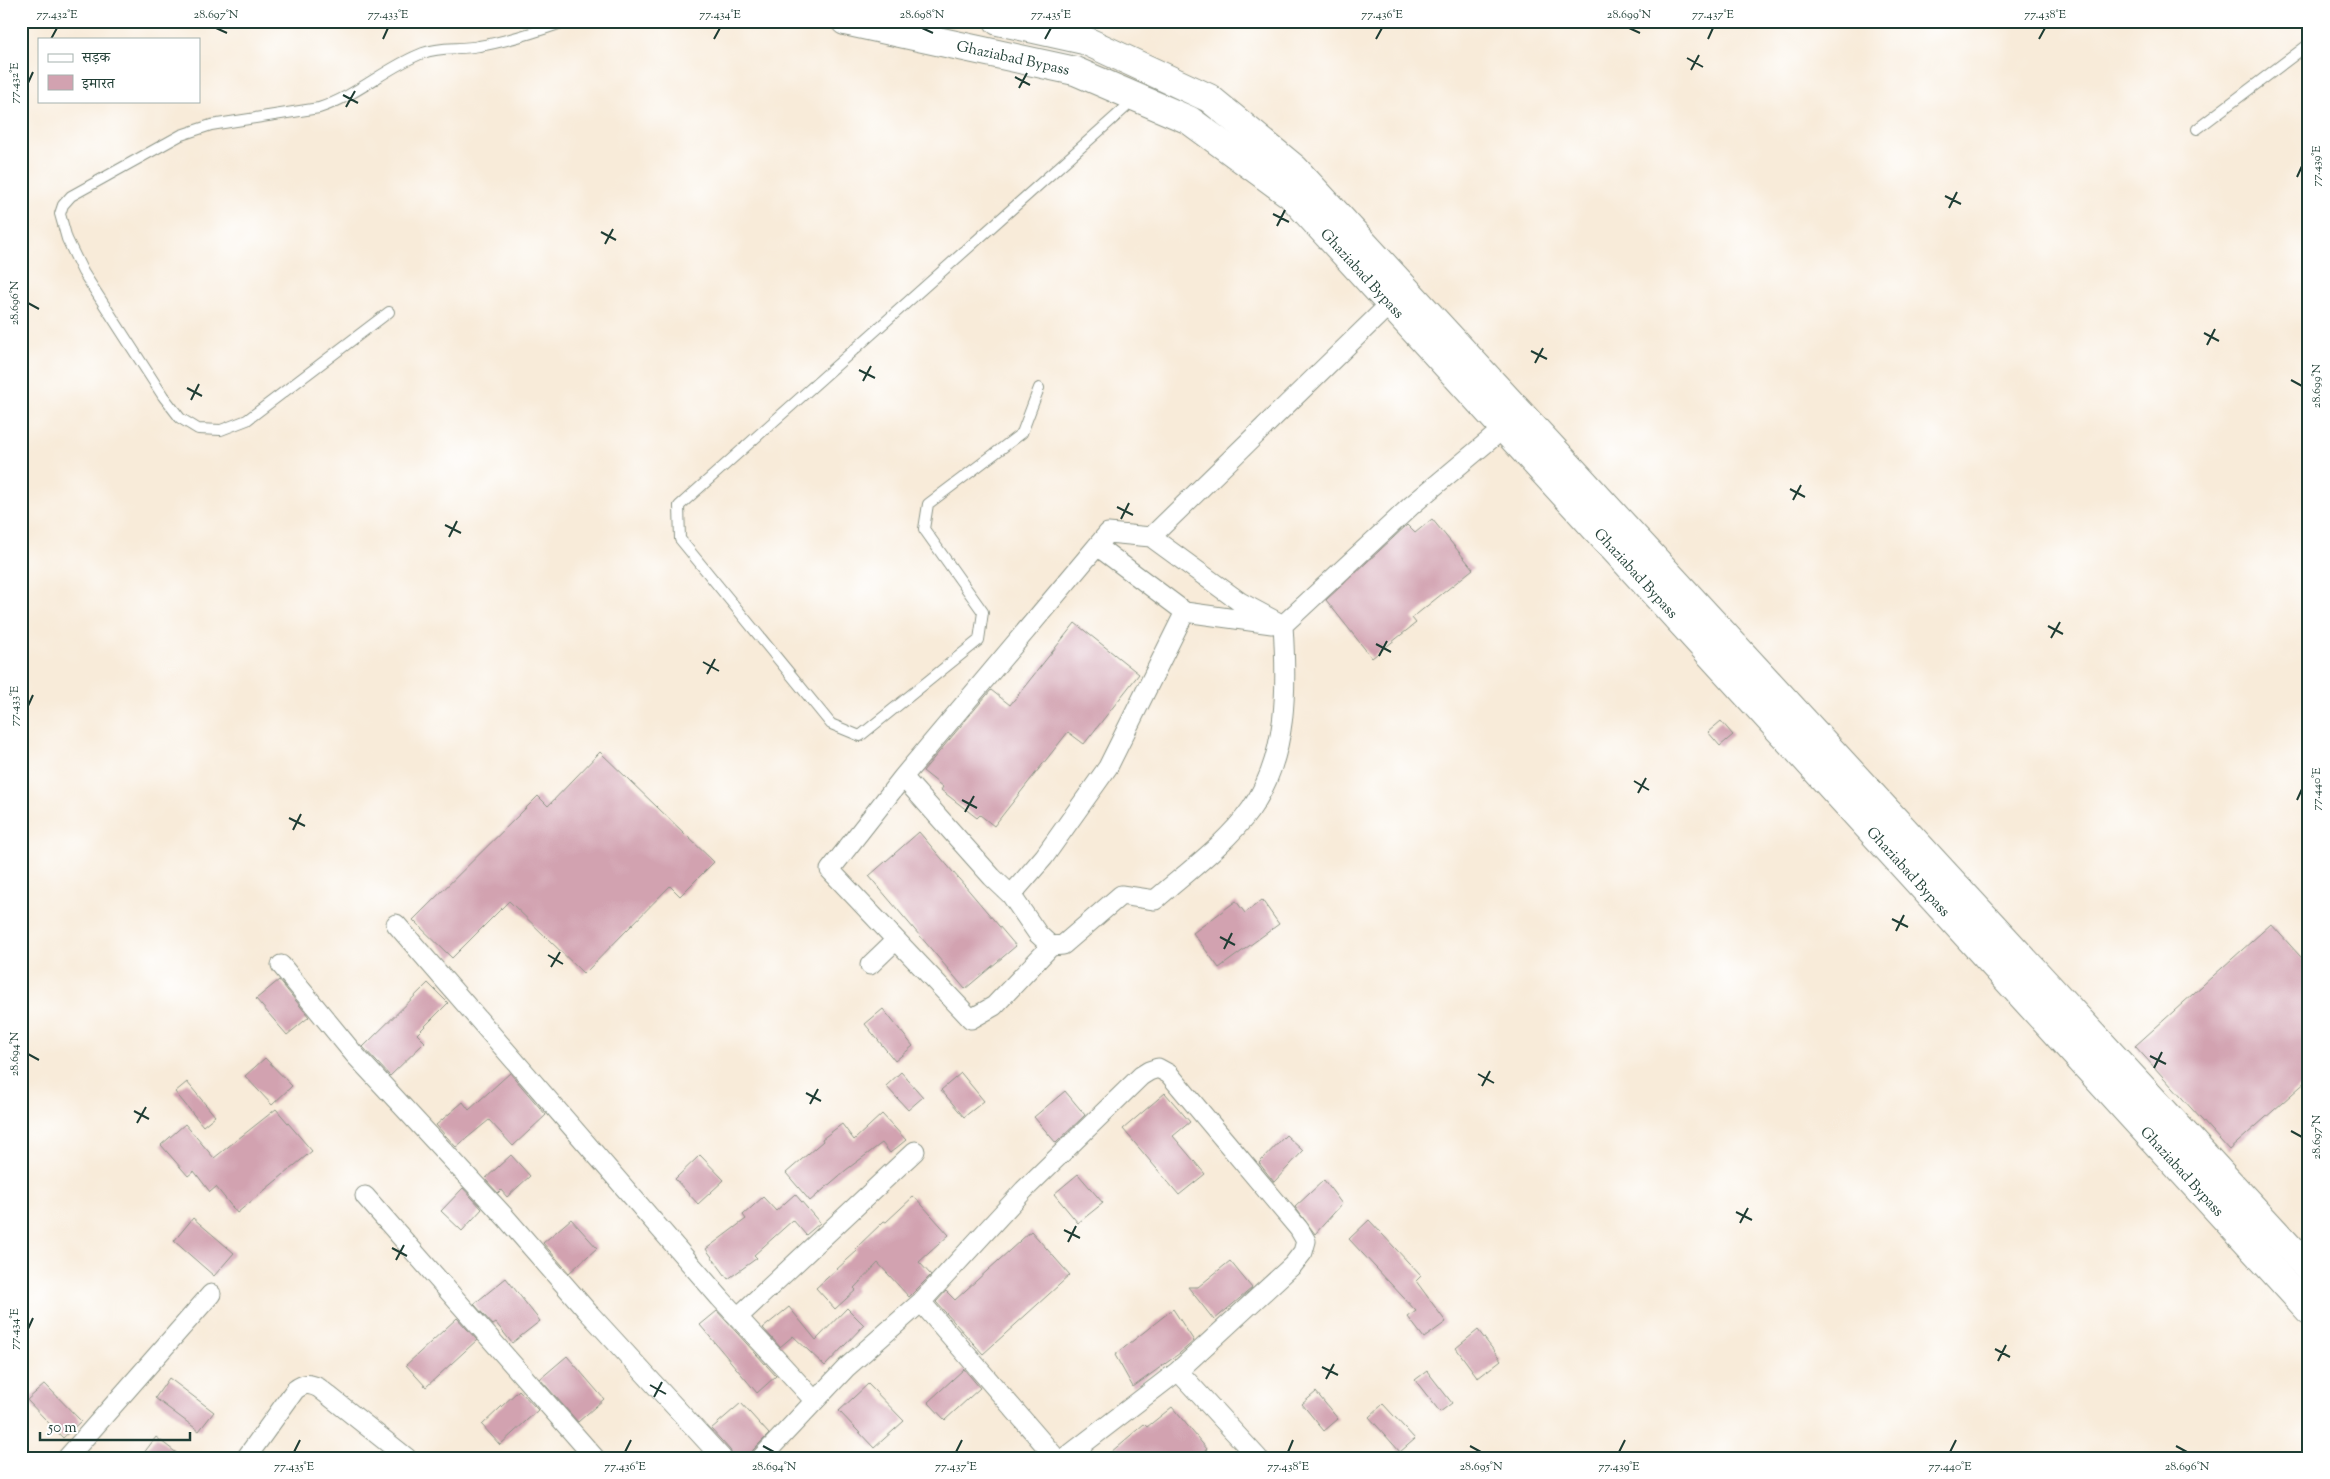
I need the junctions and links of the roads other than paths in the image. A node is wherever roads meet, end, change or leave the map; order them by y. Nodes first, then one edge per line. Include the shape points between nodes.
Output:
1 (567, 21) edge
2 (845, 21) edge
3 (998, 21) edge
4 (2309, 44) edge
5 (1137, 97) junction
6 (2197, 129) dead end
7 (1390, 304) junction
8 (389, 312) dead end
9 (1039, 388) dead end
10 (1504, 428) junction
11 (1599, 515) junction
12 (1151, 537) junction
13 (1097, 546) junction
14 (1185, 612) junction
15 (1283, 625) junction
16 (903, 777) junction
17 (1011, 894) junction
18 (396, 924) dead end
19 (895, 941) junction
20 (1051, 946) junction
21 (281, 965) dead end
22 (870, 965) dead end
23 (915, 1150) dead end
24 (365, 1196) dead end
25 (2309, 1268) edge
26 (210, 1294) dead end
27 (920, 1302) junction
28 (2309, 1310) edge
29 (738, 1317) junction
30 (1178, 1371) junction
31 (814, 1400) junction
32 (66, 1458) edge
33 (246, 1458) edge
34 (407, 1458) edge
35 (595, 1458) edge
36 (722, 1458) edge
37 (761, 1458) edge
38 (1056, 1458) edge
39 (1065, 1458) edge
40 (1258, 1458) edge

1 - 8 lane via 479,46 424,52 336,102 319,108 211,125 181,135 70,196 63,204 60,214 67,239 83,272 163,396 180,418 198,430 221,430 247,420
2 - 5 highway, Ghaziabad Bypass via 1075,71
3 - 11 highway, Ghaziabad Bypass via 1084,40 1209,98 1294,168
4 - 6 lane
5 - 7 highway, Ghaziabad Bypass via 1189,120 1291,195
5 - 9 lane via 679,506 680,539 831,724 860,736 978,640 983,612 924,529 928,504 1022,433
7 - 10 highway, Ghaziabad Bypass
7 - 12 street
10 - 11 highway, Ghaziabad Bypass
10 - 15 street via 1412,505
11 - 25 highway, Ghaziabad Bypass
11 - 28 highway, Ghaziabad Bypass
12 - 13 street via 1108,533
12 - 15 street via 1240,602
13 - 14 street
13 - 16 street
14 - 15 street
14 - 17 street via 1108,767 1044,857
15 - 20 street via 1286,679 1283,716 1263,790 1250,810 1230,833 1155,900 1121,895 1063,946
16 - 17 street
16 - 19 street via 830,870
17 - 20 street via 1038,934
18 - 29 street
19 - 20 street via 971,1019 994,1006
19 - 22 street
21 - 36 street via 354,1054
23 - 29 street
24 - 35 street
26 - 32 street
27 - 30 street via 1030,1183 1141,1076 1158,1068 1169,1074 1194,1103 1306,1241 1303,1252 1293,1265
27 - 31 street
27 - 38 street
29 - 31 street
30 - 39 street
30 - 40 street
31 - 37 street
33 - 34 street via 295,1390 311,1384

